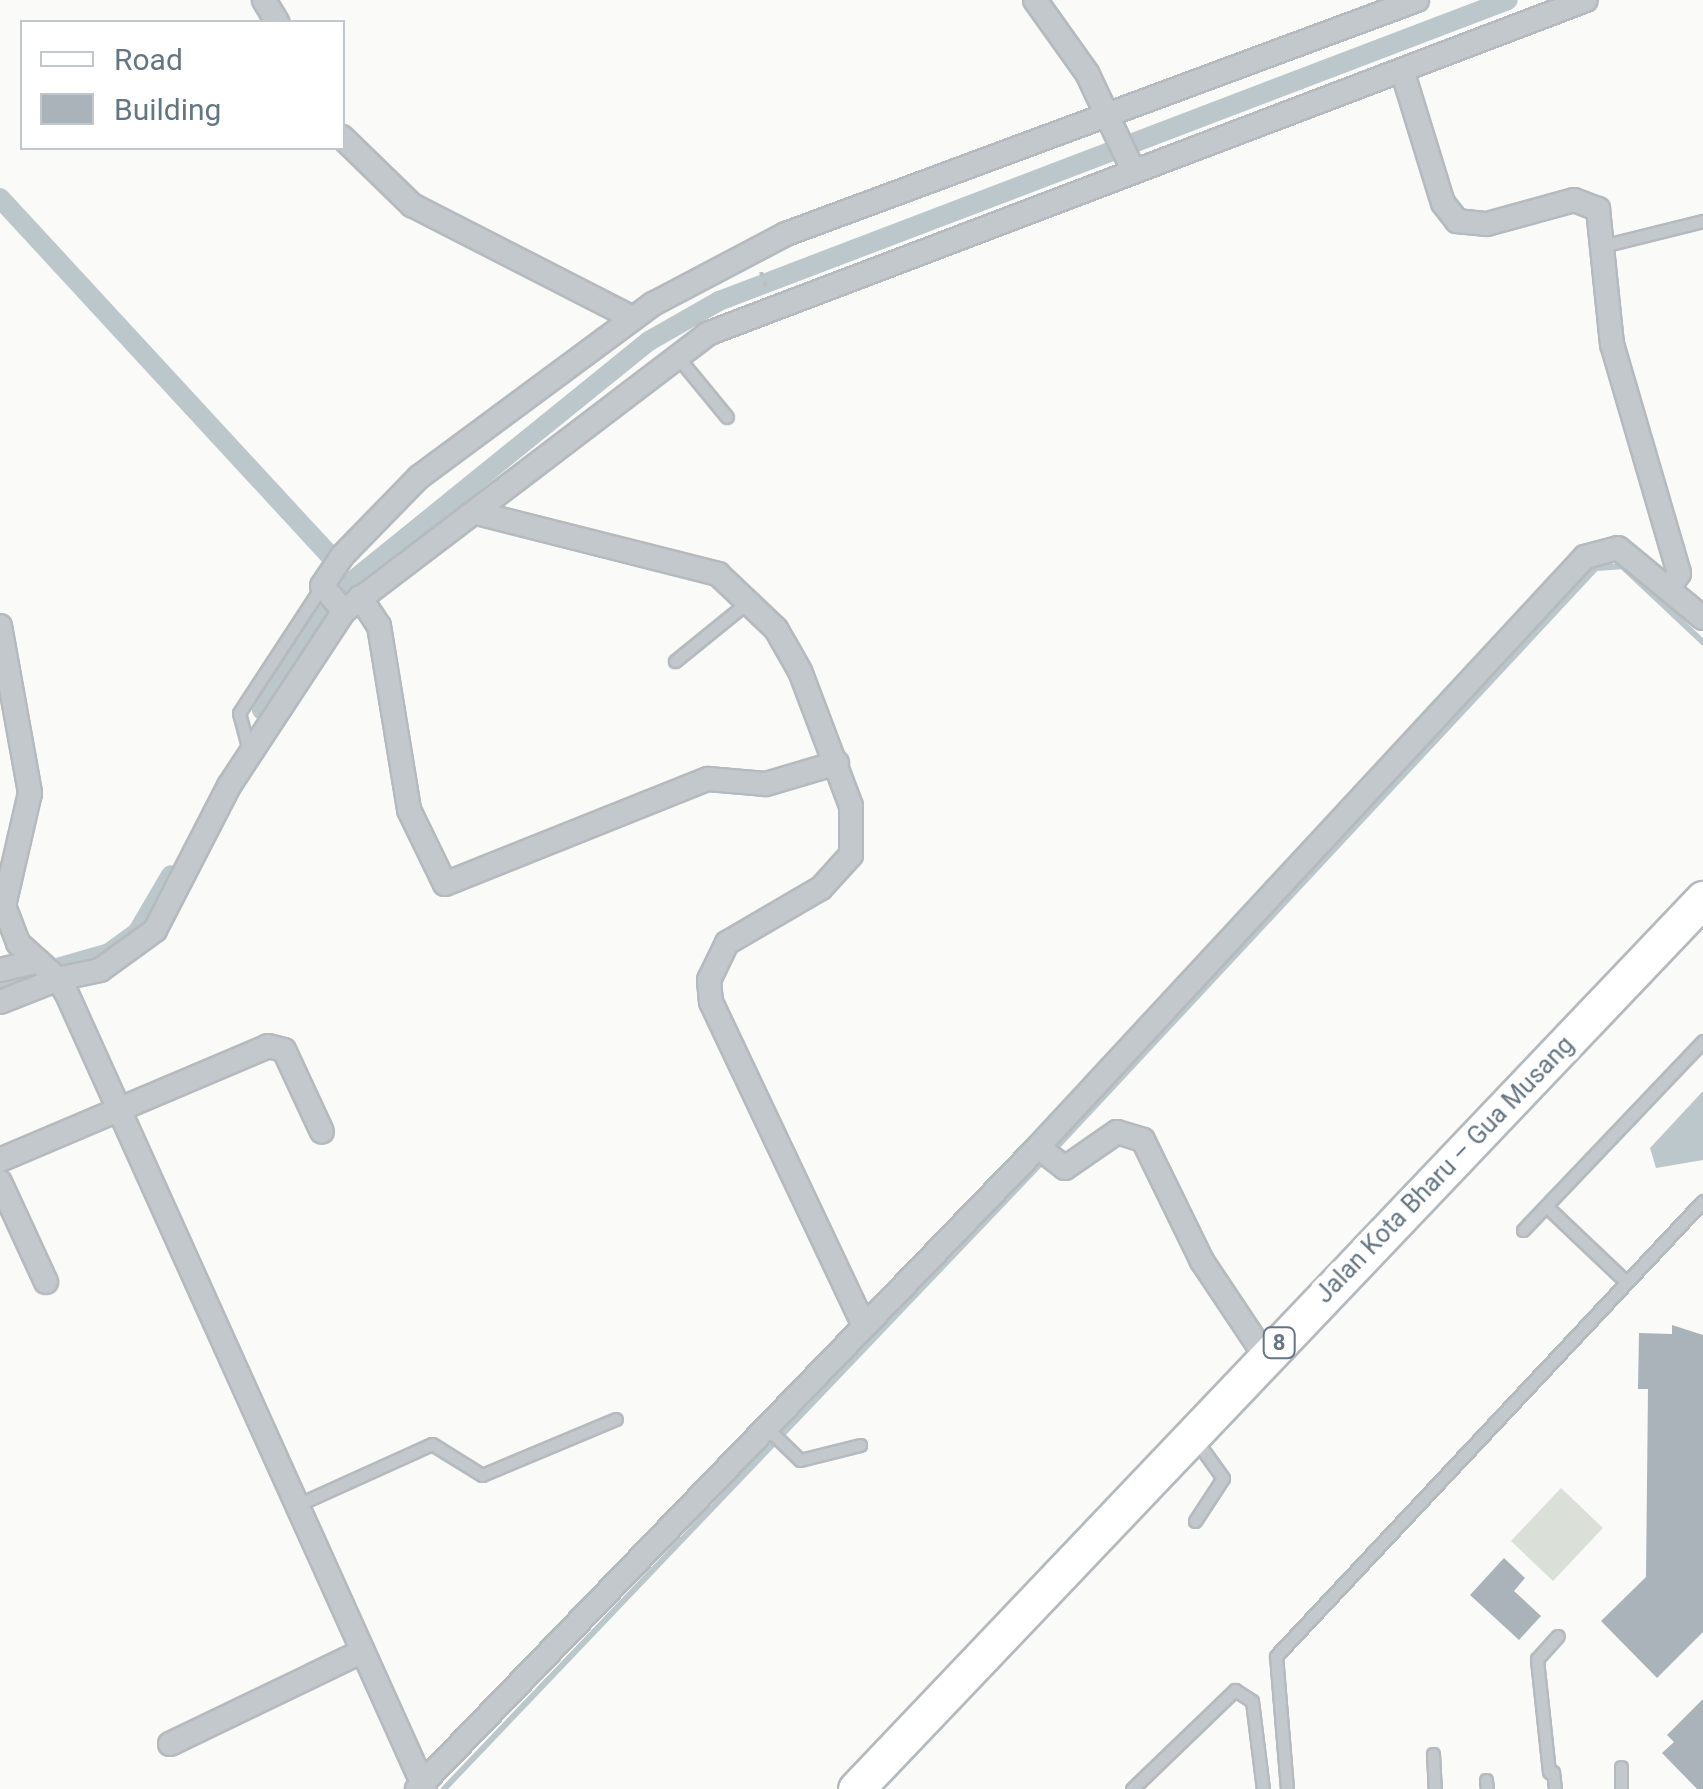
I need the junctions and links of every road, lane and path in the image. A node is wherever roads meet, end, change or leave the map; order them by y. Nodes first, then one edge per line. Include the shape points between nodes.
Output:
1 (1035, 0) edge
2 (1417, 0) edge
3 (1586, 0) edge
4 (1402, 70) junction
5 (1110, 116) junction
6 (345, 139) edge
7 (1131, 166) junction
8 (1703, 222) edge
9 (1606, 246) junction
10 (756, 257) dead end
11 (768, 294) dead end
12 (633, 318) junction
13 (674, 354) junction
14 (727, 417) dead end
15 (477, 513) junction
16 (322, 586) junction
17 (1670, 587) junction
18 (750, 600) junction
19 (352, 604) junction
20 (1703, 618) edge
21 (0, 626) edge
22 (676, 661) dead end
23 (6, 676) edge
24 (250, 754) junction
25 (837, 762) junction
26 (1703, 898) edge
27 (2, 905) edge
28 (38, 961) junction
29 (0, 970) edge
30 (58, 979) junction
31 (0, 1002) edge
32 (1703, 1041) edge
33 (119, 1106) junction
34 (322, 1132) dead end
35 (1046, 1155) junction
36 (0, 1160) edge
37 (0, 1182) edge
38 (1703, 1200) edge
39 (1546, 1206) junction
40 (1523, 1230) dead end
41 (1624, 1280) junction
42 (46, 1282) dead end
43 (863, 1324) junction
44 (1266, 1357) junction
45 (616, 1419) dead end
46 (771, 1432) junction
47 (1193, 1436) junction
48 (860, 1446) dead end
49 (297, 1505) junction
50 (1195, 1521) dead end
51 (1558, 1636) dead end
52 (363, 1651) junction
53 (170, 1744) dead end
54 (1433, 1754) dead end
55 (1622, 1768) dead end
56 (421, 1787) edge
57 (856, 1789) edge
58 (1132, 1789) edge
59 (1263, 1789) edge
60 (1287, 1789) edge
61 (1435, 1789) edge
62 (1555, 1789) edge
63 (1622, 1789) edge

1 - 5 street
2 - 5 street
3 - 4 street
4 - 7 street
4 - 9 street via 1443,203 1457,221 1487,224 1583,200 1598,208
5 - 7 street
5 - 12 street via 786,234
6 - 12 street via 412,205
7 - 13 street via 770,305
8 - 9 lane
9 - 17 street via 1612,344 1679,573
10 - 11 path
12 - 16 street via 393,499
13 - 14 lane
13 - 15 street
15 - 18 street via 503,526 682,560
15 - 19 street
16 - 19 street
16 - 24 lane via 239,713
17 - 20 street
17 - 35 street via 1618,548 1584,557
18 - 22 lane
18 - 25 street via 800,671
19 - 24 street
19 - 25 street via 379,626 409,810 446,884 708,779 766,784
21 - 23 street
23 - 27 street via 30,793
24 - 30 street via 155,930 100,970
25 - 43 street via 851,806 850,856 821,888 727,942 709,980 718,1023
26 - 44 main road, Jalan Kota Bharu – Gua Musang / 8
27 - 28 street via 18,943
28 - 29 street
28 - 30 street
30 - 31 street
30 - 33 street
32 - 39 lane
33 - 34 street via 277,1046
33 - 36 street
33 - 49 street
35 - 43 street
35 - 44 street via 1072,1166 1117,1132 1143,1140 1202,1261
37 - 42 street
38 - 41 lane
39 - 40 lane
39 - 41 lane
41 - 60 lane via 1276,1656
43 - 46 street
44 - 47 main road, Jalan Kota Bharu – Gua Musang / 8
45 - 49 lane via 482,1475 432,1444
46 - 48 lane via 814,1462
46 - 56 street
47 - 50 lane via 1223,1478
47 - 57 main road, Jalan Kota Bharu – Gua Musang / 8
49 - 52 street
51 - 62 lane via 1537,1663
52 - 53 street
52 - 56 street
54 - 61 lane
55 - 63 lane
58 - 59 lane via 1235,1690 1252,1700

